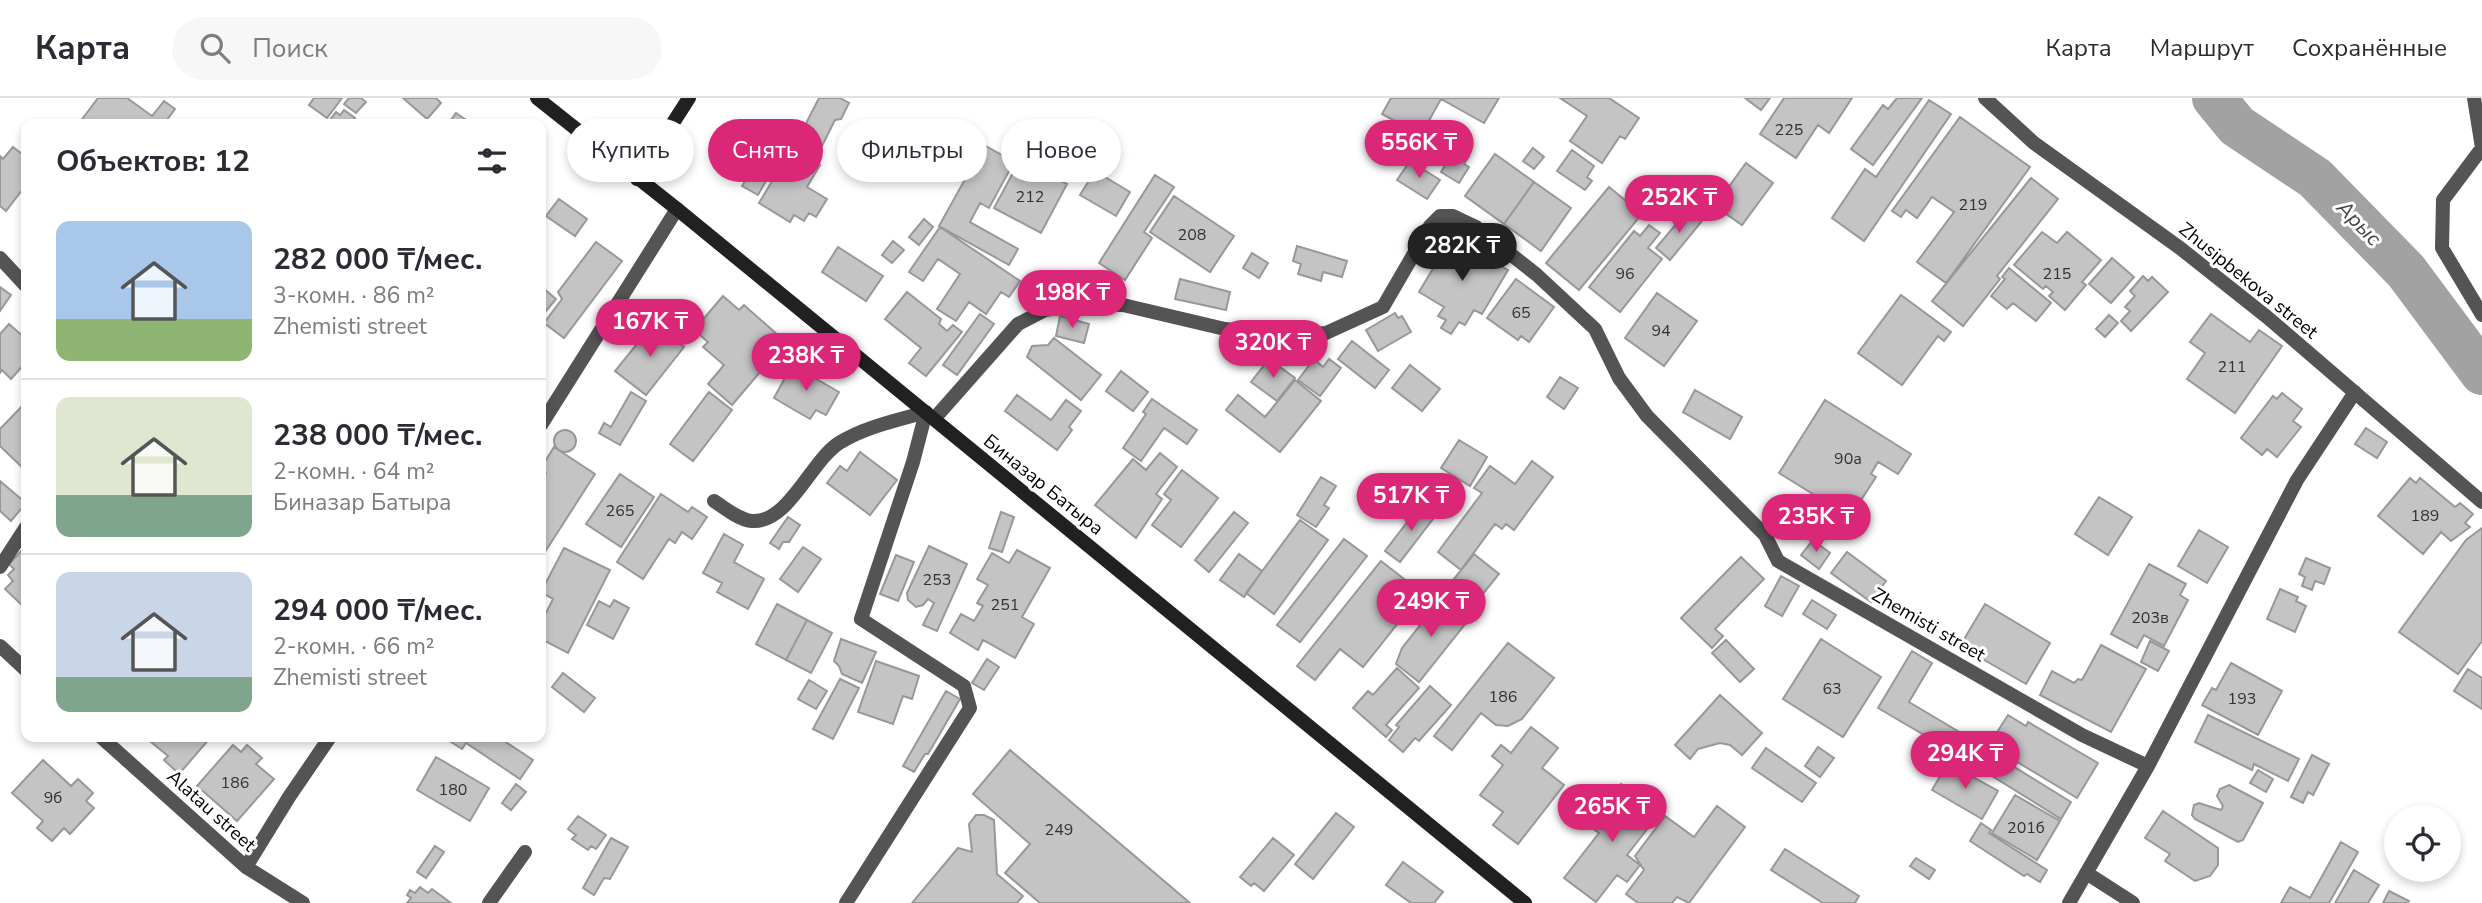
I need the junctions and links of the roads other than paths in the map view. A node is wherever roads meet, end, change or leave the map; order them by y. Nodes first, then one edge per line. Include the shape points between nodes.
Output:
1 (537, 98) edge
2 (689, 98) edge
3 (1985, 98) edge
4 (2474, 98) edge
5 (676, 119) edge
6 (567, 122) edge
7 (641, 182) edge
8 (677, 209) junction
9 (0, 258) edge
10 (21, 281) edge
11 (2482, 315) edge
12 (2355, 392) junction
13 (930, 416) junction
14 (546, 417) edge
15 (714, 501) dead end
16 (2482, 502) edge
17 (21, 535) edge
18 (0, 567) edge
19 (0, 646) edge
20 (21, 665) edge
21 (107, 742) edge
22 (327, 742) edge
23 (2148, 766) junction
24 (525, 852) dead end
25 (246, 867) junction
26 (2088, 874) junction
27 (303, 903) edge
28 (489, 903) edge
29 (846, 903) edge
30 (1525, 903) edge
31 (2069, 903) edge
32 (2133, 903) edge

1 - 6 street, Биназар Батыра
2 - 5 street
3 - 12 street, Zhusipbekova street via 2034,143 2180,248
4 - 11 street via 2482,148 2443,200 2442,248
7 - 8 street, Биназар Батыра
8 - 13 street, Биназар Батыра
8 - 14 street
9 - 10 street
12 - 16 street, Zhusipbekova street
12 - 23 street via 2297,480
13 - 15 street via 886,424 838,443 788,503 770,517 753,521
13 - 23 street, Zhemisti street via 1018,324 1045,310 1082,304 1123,305 1225,329 1281,335 1326,333 1382,307 1430,226 1440,216 1453,216 1476,227 1537,275 1595,329 1619,378 1647,416 1765,535 1778,561 2082,734
13 - 29 street via 861,619 964,685 970,708
13 - 30 street, Биназар Батыра
17 - 18 street
19 - 20 street
21 - 25 street, Alatau street
22 - 25 street
23 - 26 street
24 - 28 street
25 - 27 street, Alatau street
26 - 31 street
26 - 32 street

